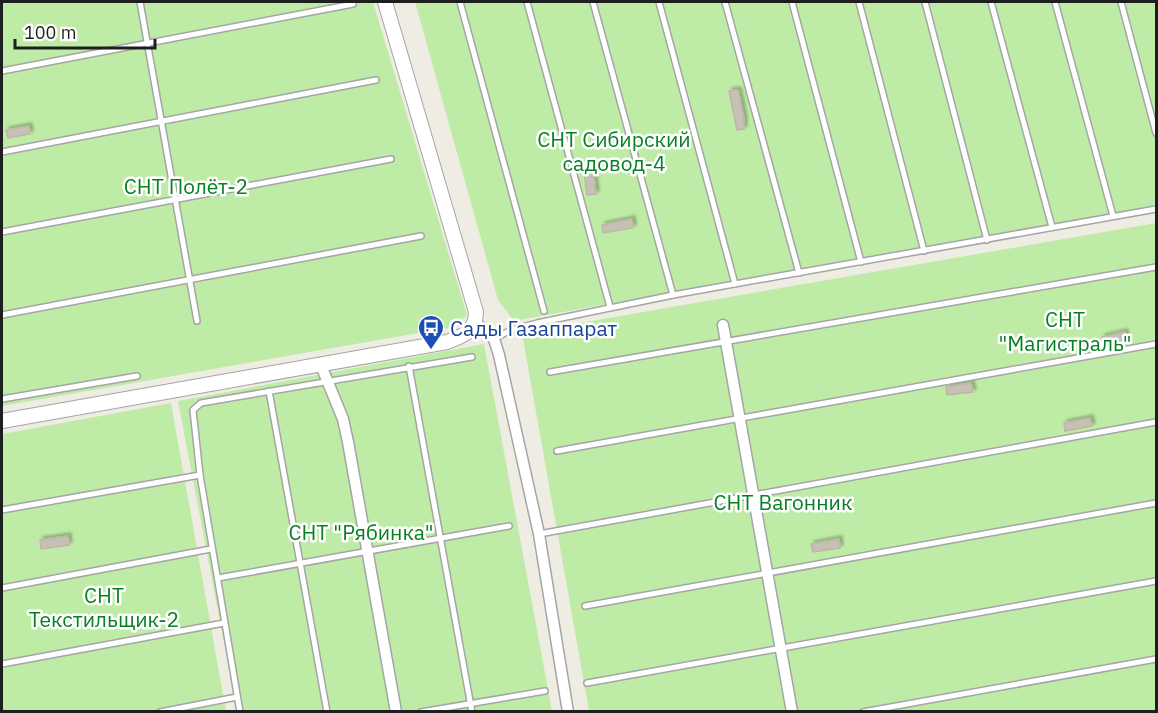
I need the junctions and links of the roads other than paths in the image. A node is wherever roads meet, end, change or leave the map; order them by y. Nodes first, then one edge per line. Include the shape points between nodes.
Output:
1 (140, 2) edge
2 (352, 2) edge
3 (385, 2) edge
4 (460, 2) edge
5 (527, 2) edge
6 (593, 2) edge
7 (659, 2) edge
8 (725, 2) edge
9 (792, 2) edge
10 (859, 2) edge
11 (925, 2) edge
12 (991, 2) edge
13 (1055, 2) edge
14 (1121, 2) edge
15 (148, 42) junction
16 (2, 71) edge
17 (376, 80) dead end
18 (162, 122) junction
19 (1156, 133) edge
20 (2, 152) edge
21 (391, 159) dead end
22 (176, 200) junction
23 (1156, 209) edge
24 (1113, 216) junction
25 (1052, 227) junction
26 (2, 232) edge
27 (421, 236) dead end
28 (987, 240) junction
29 (924, 252) junction
30 (861, 262) junction
31 (1156, 267) edge
32 (799, 273) junction
33 (188, 280) junction
34 (735, 284) junction
35 (673, 295) junction
36 (610, 307) junction
37 (544, 311) dead end
38 (2, 315) edge
39 (198, 321) dead end
40 (476, 323) junction
41 (723, 325) dead end
42 (494, 339) junction
43 (726, 341) junction
44 (1156, 344) edge
45 (472, 357) dead end
46 (320, 363) junction
47 (409, 366) junction
48 (550, 372) dead end
49 (136, 376) dead end
50 (327, 381) junction
51 (269, 391) junction
52 (2, 399) edge
53 (740, 420) junction
54 (2, 421) edge
55 (1156, 422) edge
56 (557, 451) dead end
57 (200, 475) junction
58 (753, 496) junction
59 (1156, 503) edge
60 (2, 510) edge
61 (509, 526) dead end
62 (539, 534) junction
63 (438, 538) junction
64 (211, 549) junction
65 (367, 550) junction
66 (300, 564) junction
67 (767, 573) junction
68 (218, 578) junction
69 (1156, 581) edge
70 (2, 588) edge
71 (585, 606) dead end
72 (224, 623) junction
73 (781, 648) junction
74 (1156, 659) edge
75 (2, 664) edge
76 (587, 683) dead end
77 (545, 692) dead end
78 (237, 698) junction
79 (470, 703) junction
80 (160, 711) edge
81 (240, 711) edge
82 (327, 711) edge
83 (396, 711) edge
84 (421, 711) edge
85 (472, 711) edge
86 (568, 711) edge
87 (792, 711) edge
88 (862, 711) edge

1 - 15 lane
2 - 15 lane
3 - 40 street via 476,312
4 - 37 lane
5 - 36 lane
6 - 35 lane
7 - 34 lane
8 - 32 lane
9 - 30 lane
10 - 29 lane
11 - 28 lane
12 - 25 lane
13 - 24 lane
14 - 19 lane
15 - 16 lane
15 - 18 lane
17 - 18 lane
18 - 20 lane
18 - 22 lane
21 - 22 lane
22 - 26 lane
22 - 33 lane
23 - 24 lane
24 - 25 lane
25 - 28 lane
27 - 33 lane
28 - 29 lane
29 - 30 lane
30 - 32 lane
31 - 43 lane
32 - 34 lane
33 - 38 lane
33 - 39 lane
34 - 35 lane
35 - 36 lane
36 - 42 lane via 511,330
40 - 42 street
40 - 46 street via 461,337 447,342
41 - 43 street
42 - 62 street
43 - 48 lane
43 - 53 street
44 - 53 lane
45 - 47 lane
46 - 50 street
46 - 54 street
47 - 50 lane
47 - 63 lane
49 - 52 lane
50 - 51 lane
50 - 65 street via 343,419
51 - 57 lane via 197,404 192,416
51 - 66 lane
53 - 56 lane
53 - 58 street
55 - 58 lane
57 - 60 lane
57 - 64 lane
58 - 62 lane
58 - 67 street
59 - 67 lane
61 - 63 lane
62 - 86 street
63 - 65 lane
63 - 79 lane
64 - 68 lane
64 - 70 lane
65 - 66 lane
65 - 83 street
66 - 68 lane
66 - 82 lane
67 - 71 lane
67 - 73 street
68 - 72 lane
69 - 73 lane
72 - 75 lane
72 - 78 lane
73 - 76 lane
73 - 87 street
74 - 88 lane
77 - 79 lane
78 - 80 lane
78 - 81 lane
79 - 84 lane
79 - 85 lane

